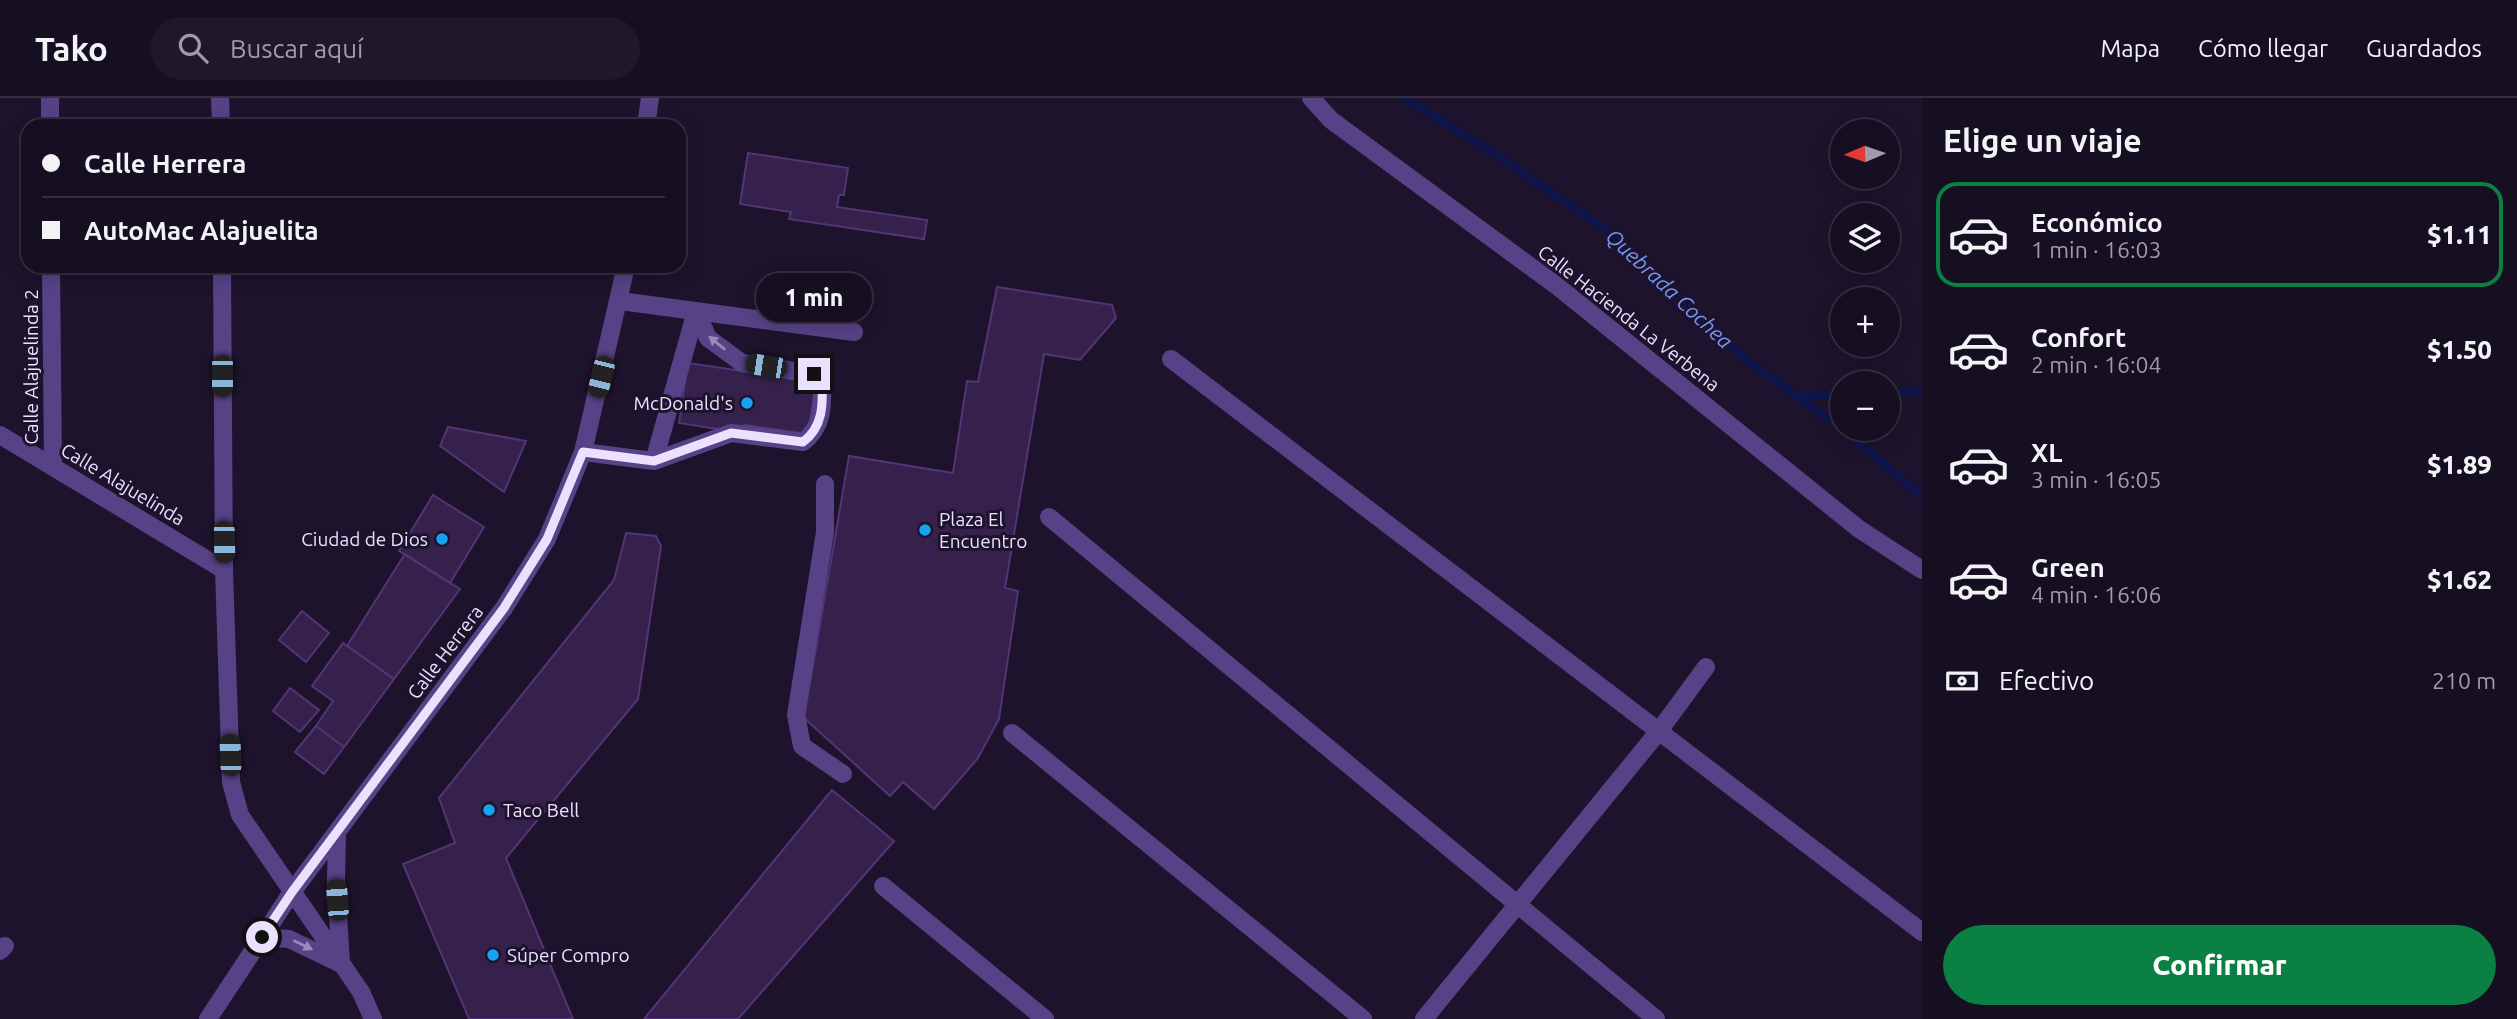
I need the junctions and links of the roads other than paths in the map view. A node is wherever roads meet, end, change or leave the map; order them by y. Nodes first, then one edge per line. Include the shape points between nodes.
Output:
1 (50, 98) edge
2 (220, 98) edge
3 (650, 98) edge
4 (1311, 98) edge
5 (50, 119) edge
6 (220, 119) edge
7 (647, 119) edge
8 (51, 273) edge
9 (222, 273) edge
10 (625, 273) edge
11 (620, 301) junction
12 (696, 311) junction
13 (854, 332) dead end
14 (1171, 359) dead end
15 (0, 435) edge
16 (583, 452) junction
17 (654, 461) junction
18 (53, 467) junction
19 (825, 484) dead end
20 (1049, 517) dead end
21 (224, 570) junction
22 (1922, 570) edge
23 (1706, 667) dead end
24 (1659, 731) junction
25 (1012, 733) dead end
26 (843, 774) dead end
27 (337, 832) junction
28 (883, 886) dead end
29 (292, 892) junction
30 (1516, 905) junction
31 (1922, 932) edge
32 (262, 937) junction
33 (341, 964) junction
34 (208, 1019) edge
35 (373, 1019) edge
36 (1045, 1019) edge
37 (1363, 1019) edge
38 (1424, 1019) edge
39 (1656, 1019) edge

1 - 5 street
2 - 6 street
3 - 7 street
4 - 22 street, Calle Hacienda La Verbena via 1331,120 1557,286 1859,529
8 - 18 street, Calle Alajuelinda 2
9 - 21 street
10 - 11 street, Calle Herrera
11 - 12 street
11 - 16 street, Calle Herrera
12 - 13 street
12 - 17 street
17 -> 12 street via 731,433 803,442 819,422 822,382 814,374 742,363 708,338
14 - 24 street
15 - 18 street, Calle Alajuelinda
16 - 17 street
16 - 27 street, Calle Herrera via 547,539 504,608
18 - 21 street, Calle Alajuelinda
19 - 26 street via 825,531 796,715 802,746
20 - 30 street
21 - 29 street via 231,782 240,816
23 - 24 street
24 - 30 street
24 - 31 street
25 - 37 street
27 - 29 street, Calle Herrera
27 - 33 street
28 - 36 street
29 - 32 street, Calle Herrera
29 - 33 street
30 - 38 street
30 - 39 street
32 -> 33 street via 289,939
32 - 34 street, Calle Herrera
33 - 35 street via 369,1004

